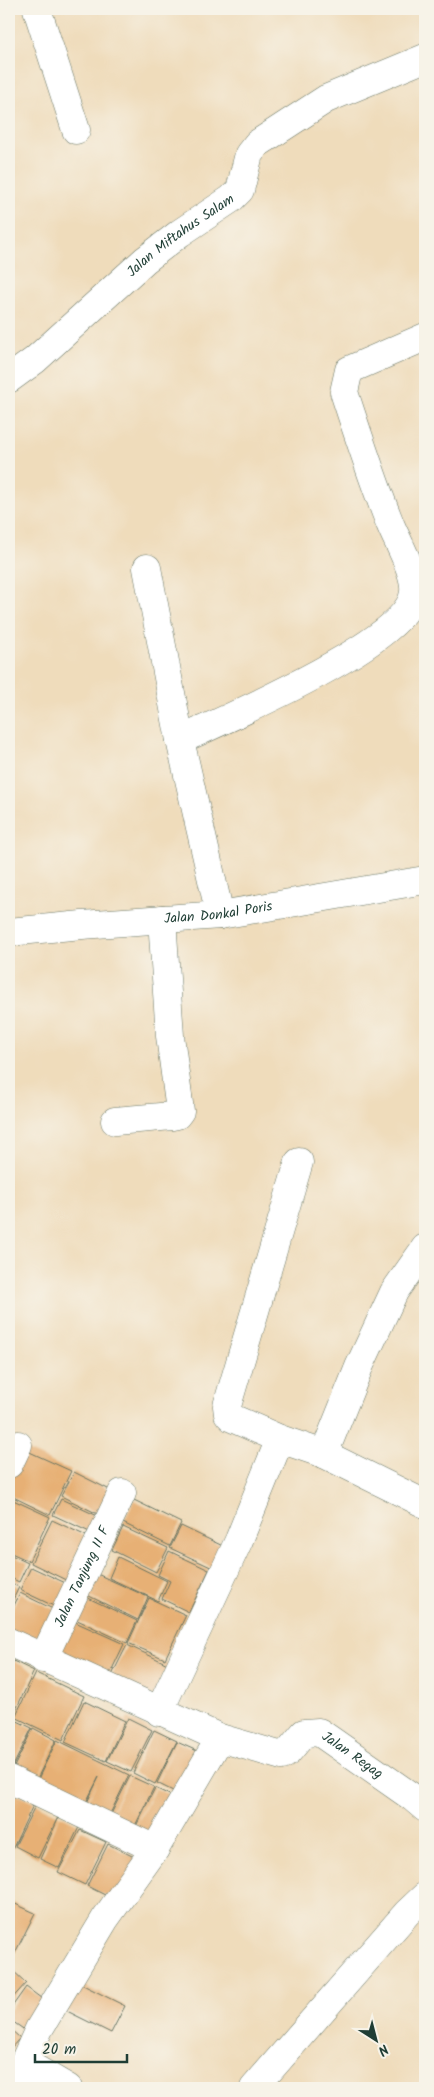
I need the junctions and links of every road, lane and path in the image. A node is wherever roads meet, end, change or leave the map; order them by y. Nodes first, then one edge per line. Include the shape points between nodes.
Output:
1 (37, 9) edge
2 (425, 58) edge
3 (76, 130) dead end
4 (425, 336) edge
5 (9, 379) edge
6 (147, 568) dead end
7 (420, 590) edge
8 (180, 740) junction
9 (425, 880) edge
10 (220, 915) junction
11 (162, 919) junction
12 (9, 932) edge
13 (115, 1121) dead end
14 (300, 1162) dead end
15 (425, 1248) edge
16 (280, 1439) junction
17 (324, 1454) junction
18 (122, 1493) dead end
19 (425, 1504) edge
20 (9, 1642) edge
21 (43, 1659) junction
22 (159, 1712) junction
23 (220, 1738) junction
24 (9, 1779) edge
25 (425, 1808) edge
26 (155, 1849) junction
27 (425, 1896) edge
28 (19, 2078) edge
29 (68, 2088) edge
30 (254, 2088) edge

1 - 3 street
2 - 5 street, Jalan Miftahus Salam via 326,99 257,144 249,154 240,190 231,199 145,260 35,360
4 - 7 street via 349,370 344,392 388,520
6 - 8 street
7 - 8 street via 397,620 327,669
8 - 10 street
9 - 10 street, Jalan Donkal Poris
10 - 11 street, Jalan Donkal Poris
11 - 12 street, Jalan Donkal Poris
11 - 13 street via 170,1036 180,1111 172,1116
14 - 16 street via 227,1406 232,1418
15 - 17 street via 394,1292
16 - 17 street
16 - 22 street via 240,1540
17 - 19 street
18 - 21 street, Jalan Tanjung II F
20 - 21 street
21 - 22 street
22 - 23 street
23 - 25 street, Jalan Regag via 278,1755 288,1752 304,1733 319,1732
23 - 26 street
24 - 26 street
26 - 28 street via 105,1918 39,2029
27 - 30 street
28 - 29 street

